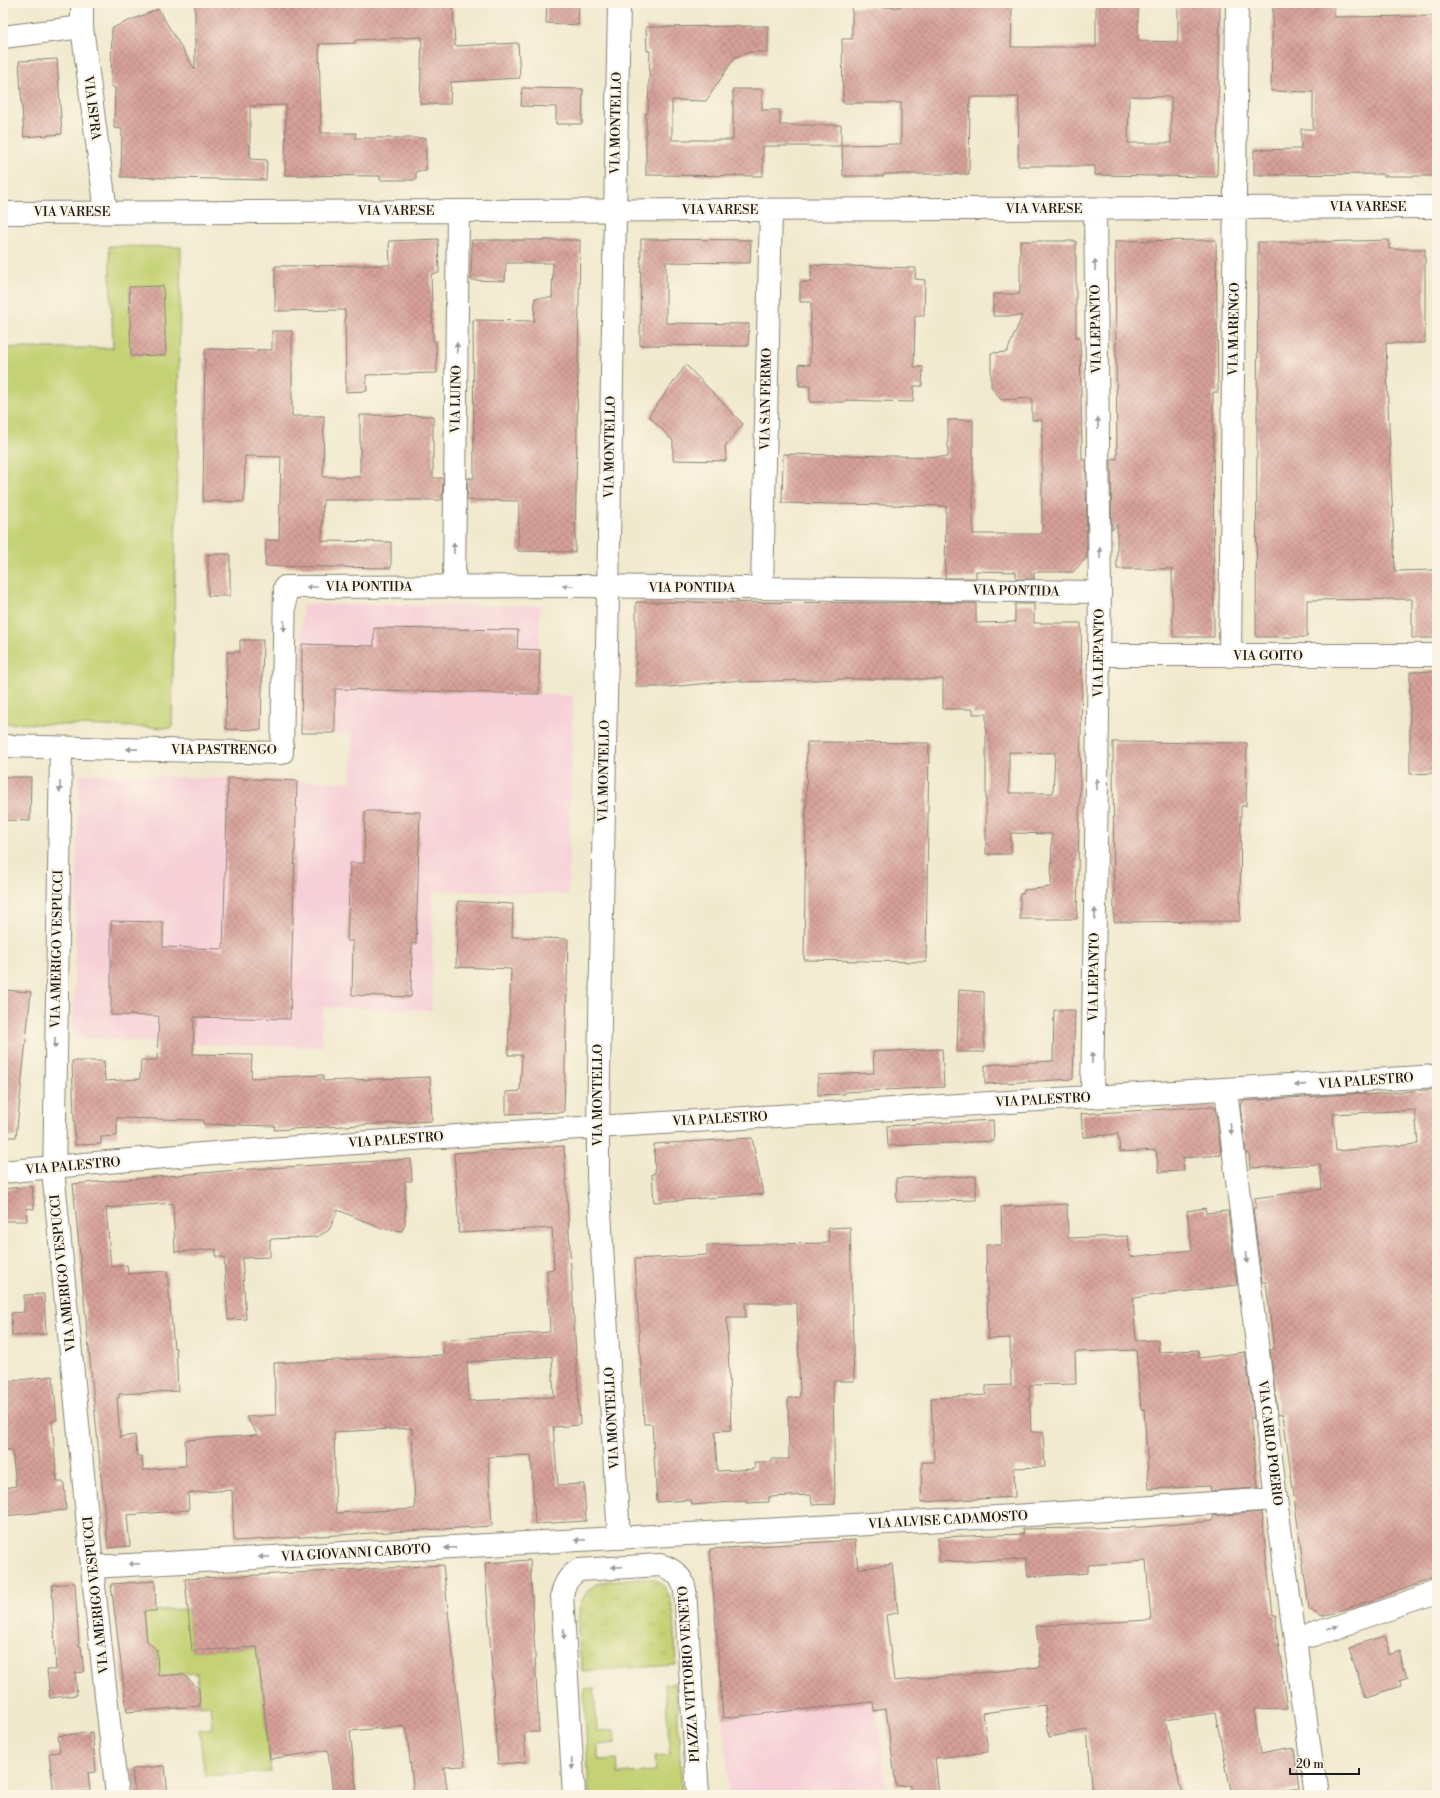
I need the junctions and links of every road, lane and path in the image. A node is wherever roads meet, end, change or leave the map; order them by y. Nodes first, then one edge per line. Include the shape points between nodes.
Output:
1 (82, 3) edge
2 (619, 3) edge
3 (1237, 3) edge
4 (82, 28) junction
5 (3, 37) edge
6 (1437, 207) edge
7 (1235, 208) junction
8 (1095, 209) junction
9 (614, 210) junction
10 (771, 210) junction
11 (458, 211) junction
12 (3, 212) edge
13 (106, 212) junction
14 (285, 587) joint
15 (454, 587) junction
16 (606, 587) junction
17 (762, 588) junction
18 (1100, 592) junction
19 (1100, 655) junction
20 (1437, 655) edge
21 (1230, 656) junction
22 (3, 746) edge
23 (61, 748) junction
24 (1437, 1076) edge
25 (1226, 1090) junction
26 (1092, 1097) junction
27 (598, 1127) junction
28 (53, 1168) junction
29 (3, 1172) edge
30 (1276, 1499) junction
31 (619, 1538) junction
32 (660, 1565) junction
33 (92, 1567) junction
34 (586, 1568) junction
35 (1437, 1594) edge
36 (1295, 1639) junction
37 (117, 1795) edge
38 (574, 1795) edge
39 (698, 1795) edge
40 (1316, 1795) edge

1 - 4 street, VIA ISPRA
2 - 9 street, VIA MONTELLO
3 - 7 street, VIA MARENGO
4 - 5 street
4 - 13 street, VIA ISPRA
6 - 7 street, VIA VARESE
7 - 8 street, VIA VARESE
7 - 21 street, VIA MARENGO
8 - 10 street, VIA VARESE
18 -> 8 street, VIA LEPANTO
9 - 10 street, VIA VARESE
9 - 11 street, VIA VARESE
9 - 16 street, VIA MONTELLO
10 - 17 street, VIA SAN FERMO
11 - 13 street, VIA VARESE
15 -> 11 street, VIA LUINO
12 - 13 street, VIA VARESE
15 -> 14 street, VIA PONTIDA
14 -> 23 street, VIA PASTRENGO via 282,753
16 -> 15 street, VIA PONTIDA
16 - 17 street, VIA PONTIDA
16 - 27 street, VIA MONTELLO
17 - 18 street, VIA PONTIDA
18 - 19 street, VIA LEPANTO
19 - 21 street, VIA GOITO
26 -> 19 street, VIA LEPANTO
20 - 21 street, VIA GOITO
22 - 23 street, VIA PASTRENGO
23 -> 28 street, VIA AMERIGO VESPUCCI
24 -> 25 street, VIA PALESTRO
25 - 26 street, VIA PALESTRO
25 -> 30 street, VIA CARLO POERIO
26 - 27 street, VIA PALESTRO
27 - 28 street, VIA PALESTRO via 319,1145
27 - 31 street, VIA MONTELLO via 598,1178
28 - 29 street, VIA PALESTRO
28 - 33 street, VIA AMERIGO VESPUCCI
30 - 31 street, VIA ALVISE CADAMOSTO
30 - 36 street, VIA CARLO POERIO
31 - 32 street, PIAZZA VITTORIO VENETO
31 -> 33 street, VIA GIOVANNI CABOTO
31 - 34 street, PIAZZA VITTORIO VENETO
32 -> 34 street, PIAZZA VITTORIO VENETO
32 - 39 street, PIAZZA VITTORIO VENETO via 677,1573 685,1590
33 - 37 street, VIA AMERIGO VESPUCCI
34 -> 38 street, PIAZZA VITTORIO VENETO via 569,1577 562,1595
36 -> 35 street
36 - 40 street, VIA CARLO POERIO

